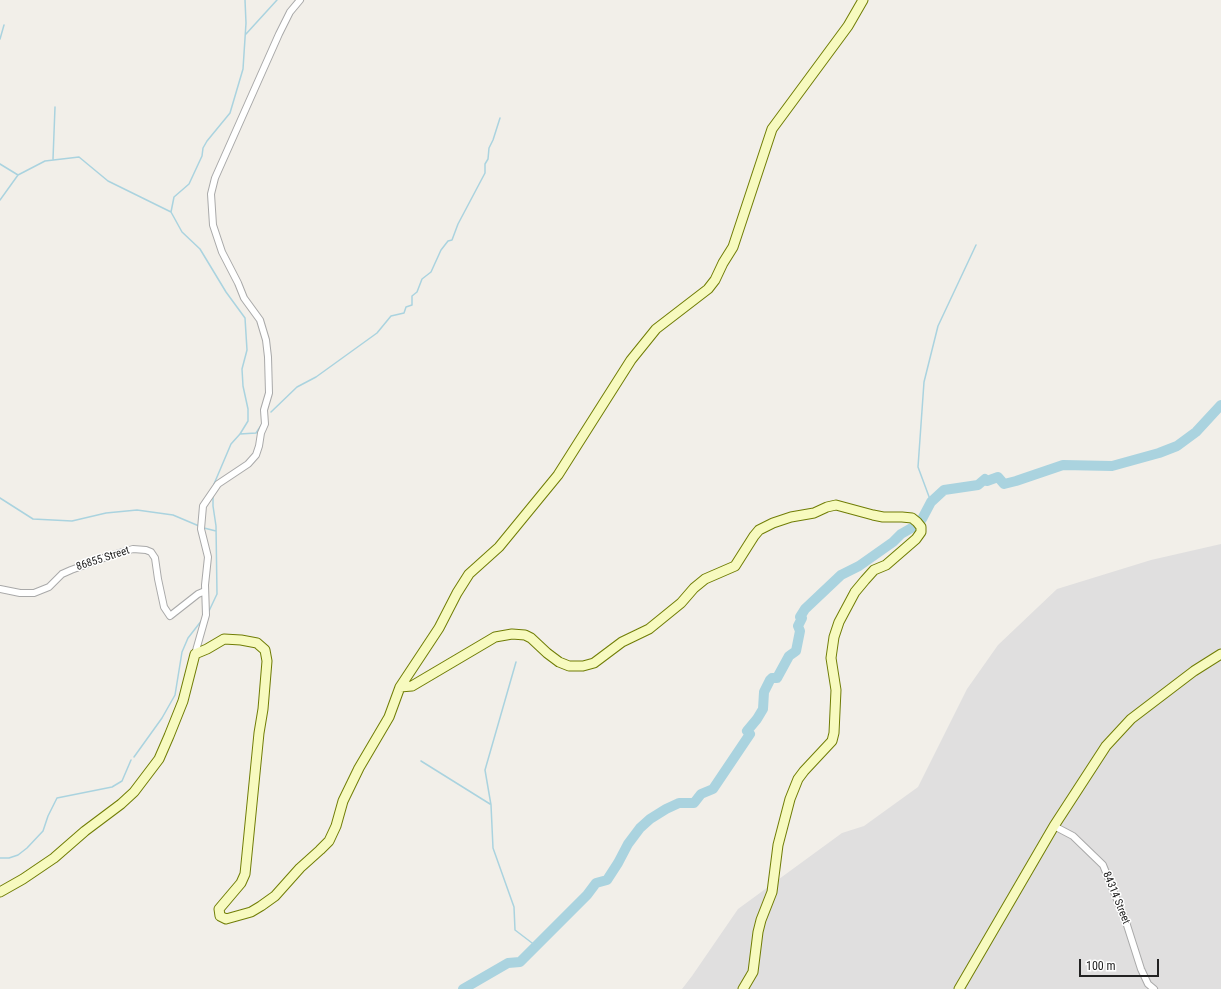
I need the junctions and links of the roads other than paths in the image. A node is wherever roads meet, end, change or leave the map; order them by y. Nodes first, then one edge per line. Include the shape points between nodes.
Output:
1 (300, 0) edge
2 (863, 0) edge
3 (0, 589) edge
4 (205, 591) junction
5 (195, 654) junction
6 (1221, 654) edge
7 (400, 687) junction
8 (1054, 826) junction
9 (0, 892) edge
10 (743, 989) edge
11 (959, 989) edge
12 (1154, 989) edge

1 - 4 street via 278,34 215,178 211,194 213,225 222,252 244,298 260,320 266,340 269,393 264,410 265,424 256,455 248,464 218,484 203,506 201,529 208,556
2 - 7 street via 848,26 772,129 733,247 715,280 708,289 656,329 631,360 558,475 499,547 469,574 439,628
3 - 4 street, 86855 Street via 34,593 49,587 62,574 71,570 133,549 151,552 155,558 164,607 170,616
4 - 5 street via 206,615
5 - 7 street via 224,639 241,640 257,643 265,650 267,661 245,874 220,909 220,916 226,919 251,912 275,896 329,841 343,801 389,717
5 - 9 street via 183,701 159,759 134,792 54,858
6 - 8 street via 1194,671 1131,719 1106,746
7 - 10 street via 412,686 495,637 512,634 526,635 559,662 569,666 594,664 622,642 649,629 705,579 735,566 759,530 773,523 836,505 873,516 915,520 921,527 921,532 895,557 874,570 865,580 855,592 837,630 831,658 836,690 832,742 798,779 790,798 778,845 772,892 758,932 754,972
8 - 11 street
8 - 12 street, 84314 Street via 1073,836 1103,865 1126,922 1141,969 1148,984

